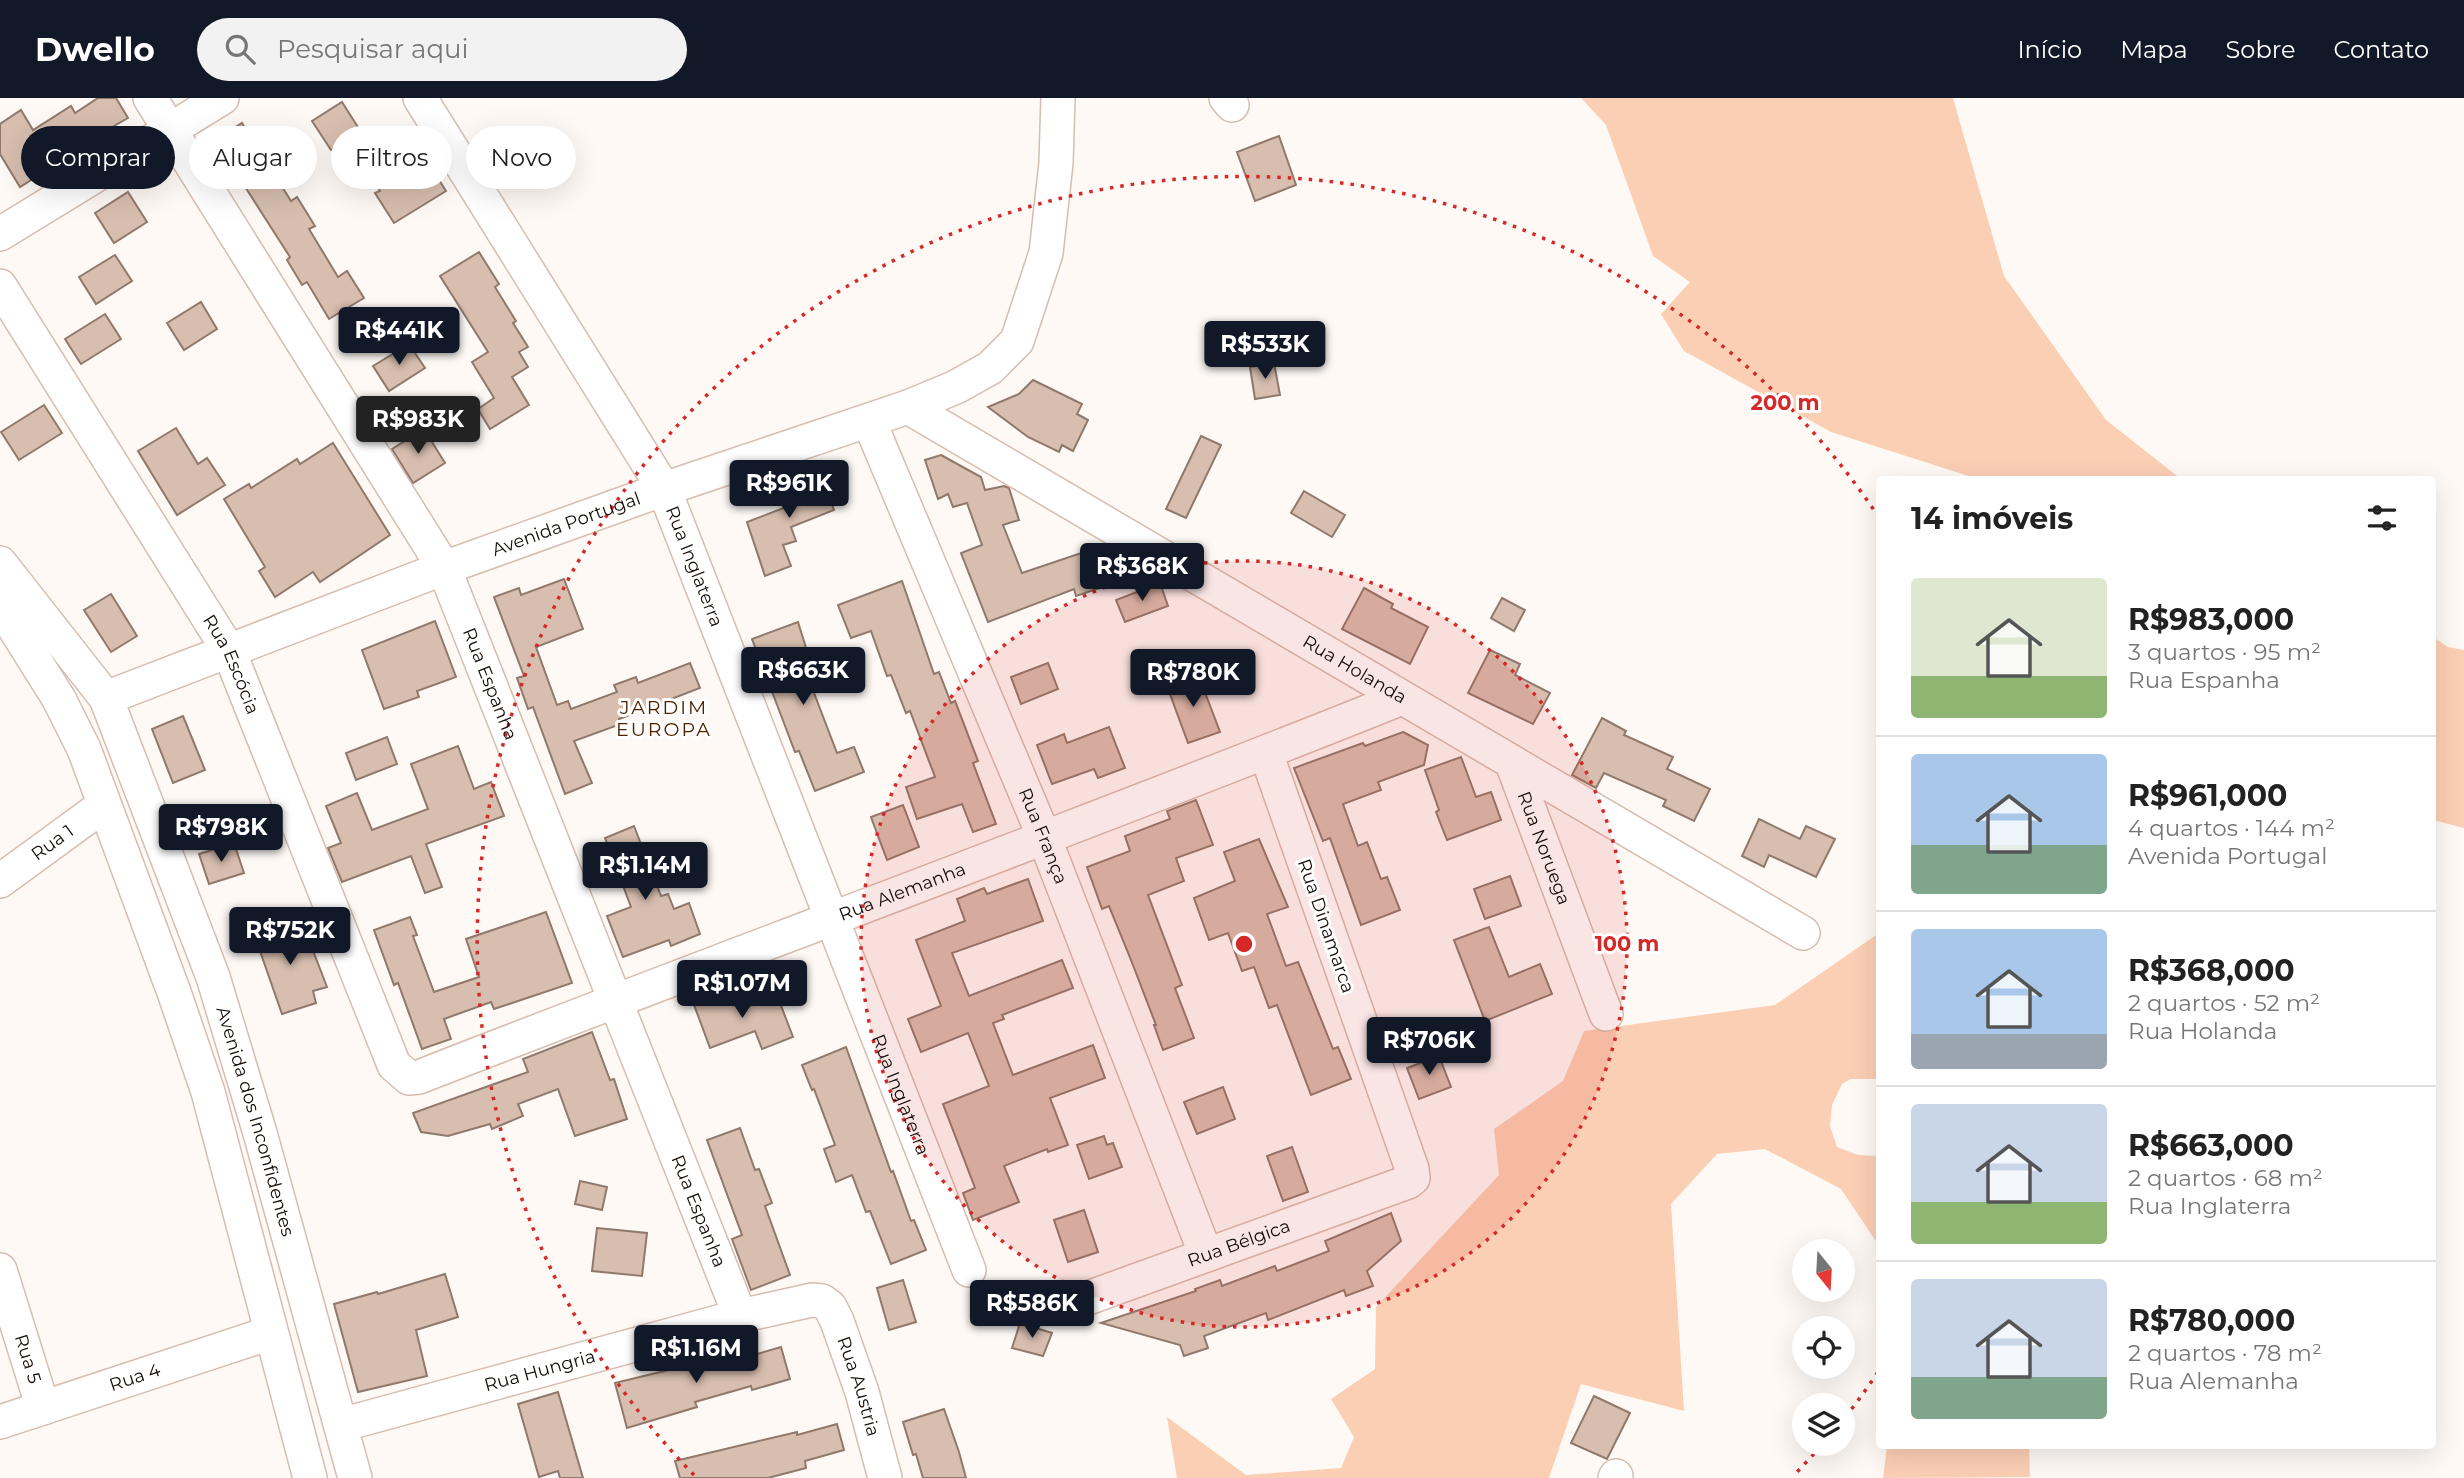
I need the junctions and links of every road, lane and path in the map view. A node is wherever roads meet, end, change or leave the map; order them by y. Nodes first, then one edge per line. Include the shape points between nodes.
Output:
1 (150, 98) edge
2 (222, 98) edge
3 (420, 98) edge
4 (1058, 98) edge
5 (168, 126) edge
6 (175, 127) edge
7 (175, 138) edge
8 (74, 189) edge
9 (0, 234) edge
10 (0, 286) edge
11 (908, 407) junction
12 (869, 421) junction
13 (664, 489) junction
14 (0, 563) edge
15 (444, 568) junction
16 (0, 605) edge
17 (229, 650) junction
18 (106, 698) junction
19 (1402, 698) junction
20 (1266, 753) junction
21 (1512, 763) junction
22 (104, 805) junction
23 (1044, 837) junction
24 (0, 881) edge
25 (831, 918) junction
26 (1802, 933) dead end
27 (615, 1000) junction
28 (1606, 1014) dead end
29 (402, 1074) joint
30 (1413, 1178) joint
31 (1206, 1255) junction
32 (0, 1270) edge
33 (969, 1270) dead end
34 (822, 1301) joint
35 (1063, 1307) dead end
36 (740, 1316) junction
37 (270, 1333) junction
38 (43, 1408) junction
39 (0, 1422) edge
40 (341, 1425) junction
41 (310, 1478) edge
42 (355, 1478) edge
43 (885, 1478) edge

1 - 5 street, Rua Espanha
2 - 6 street
3 - 13 street, Rua Inglaterra
4 - 11 street, Avenida Portugal via 1046,253 1017,341 990,368
7 - 15 street, Rua Espanha
8 - 9 street
10 - 17 street, Rua Escócia
11 - 12 street, Avenida Portugal
11 - 19 street, Rua Holanda
12 - 13 street, Avenida Portugal
12 - 23 street, Rua França
13 - 15 street, Avenida Portugal
13 - 25 street, Rua Inglaterra
14 - 18 street, Avenida dos Inconfidentes
15 - 17 street, Avenida Portugal
15 - 27 street, Rua Espanha
16 - 22 street, Avenida dos Inconfidentes via 59,699
17 - 18 street, Avenida Portugal
17 - 29 street, Rua Escócia via 394,1065
18 - 40 street, Avenida dos Inconfidentes via 213,977
19 - 20 street, Rua Alemanha
19 - 21 street, Rua Holanda
20 - 23 street, Rua Alemanha
20 - 30 street, Rua Dinamarca
21 - 26 street, Rua Holanda
21 - 28 street, Rua Noruega
22 - 24 street, Rua 1
22 - 37 street, Avenida dos Inconfidentes via 208,1092
23 - 25 street, Rua Alemanha
23 - 31 street, Rua França
25 - 27 street, Rua Alemanha
25 - 33 street, Rua Inglaterra
27 - 29 street, Rua Alemanha via 419,1077
27 - 36 street, Rua Espanha
30 - 31 street, Rua Bélgica
31 - 35 street, Rua Bélgica
32 - 38 street, Rua 5
34 - 36 street, Rua Hungria
34 - 43 street, Rua Austria via 837,1321
36 - 40 street, Rua Hungria
37 - 38 street, Rua 4
37 - 41 street, Avenida dos Inconfidentes
38 - 39 street, Rua 4
40 - 42 street, Avenida dos Inconfidentes

